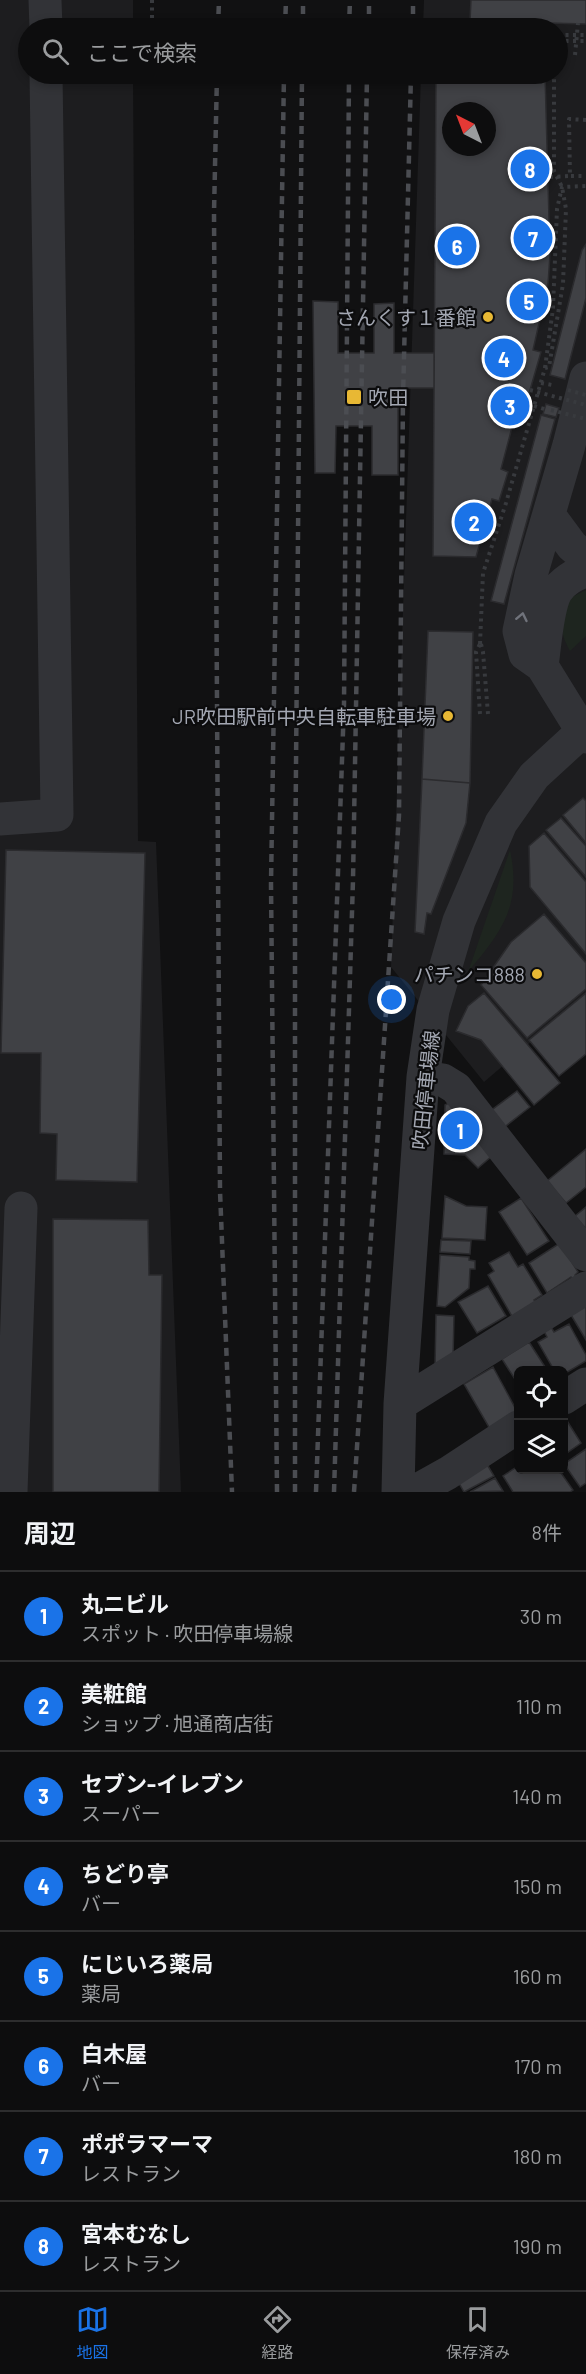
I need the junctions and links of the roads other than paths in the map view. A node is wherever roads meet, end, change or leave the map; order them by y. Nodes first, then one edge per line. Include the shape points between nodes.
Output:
1 (45, 0) edge
2 (46, 18) edge
3 (46, 84) edge
4 (577, 384) edge
5 (549, 515) junction
6 (586, 558) edge
7 (586, 571) edge
8 (542, 666) junction
9 (585, 732) edge
10 (0, 819) edge
11 (423, 1077) junction
12 (21, 1208) dead end
13 (586, 1255) edge
14 (586, 1288) edge
15 (586, 1384) edge
16 (568, 1395) edge
17 (400, 1404) junction
18 (514, 1431) edge
19 (453, 1482) edge
20 (11, 1492) edge
21 (398, 1492) edge
22 (414, 1492) edge

1 - 2 street
3 - 10 street via 57,815
4 - 5 street
5 - 6 street
8 -> 5 street via 525,654 519,631
7 - 8 street via 574,575 556,592
8 - 9 street
9 - 11 street, 吹田停車場線 via 534,776 501,823 459,921 434,1010
11 - 13 street via 443,1080 456,1088
11 - 17 street, 吹田停車場線
12 - 20 street
14 - 17 street
15 - 16 street
17 - 21 street, 吹田停車場線
18 - 19 street
19 - 22 street

